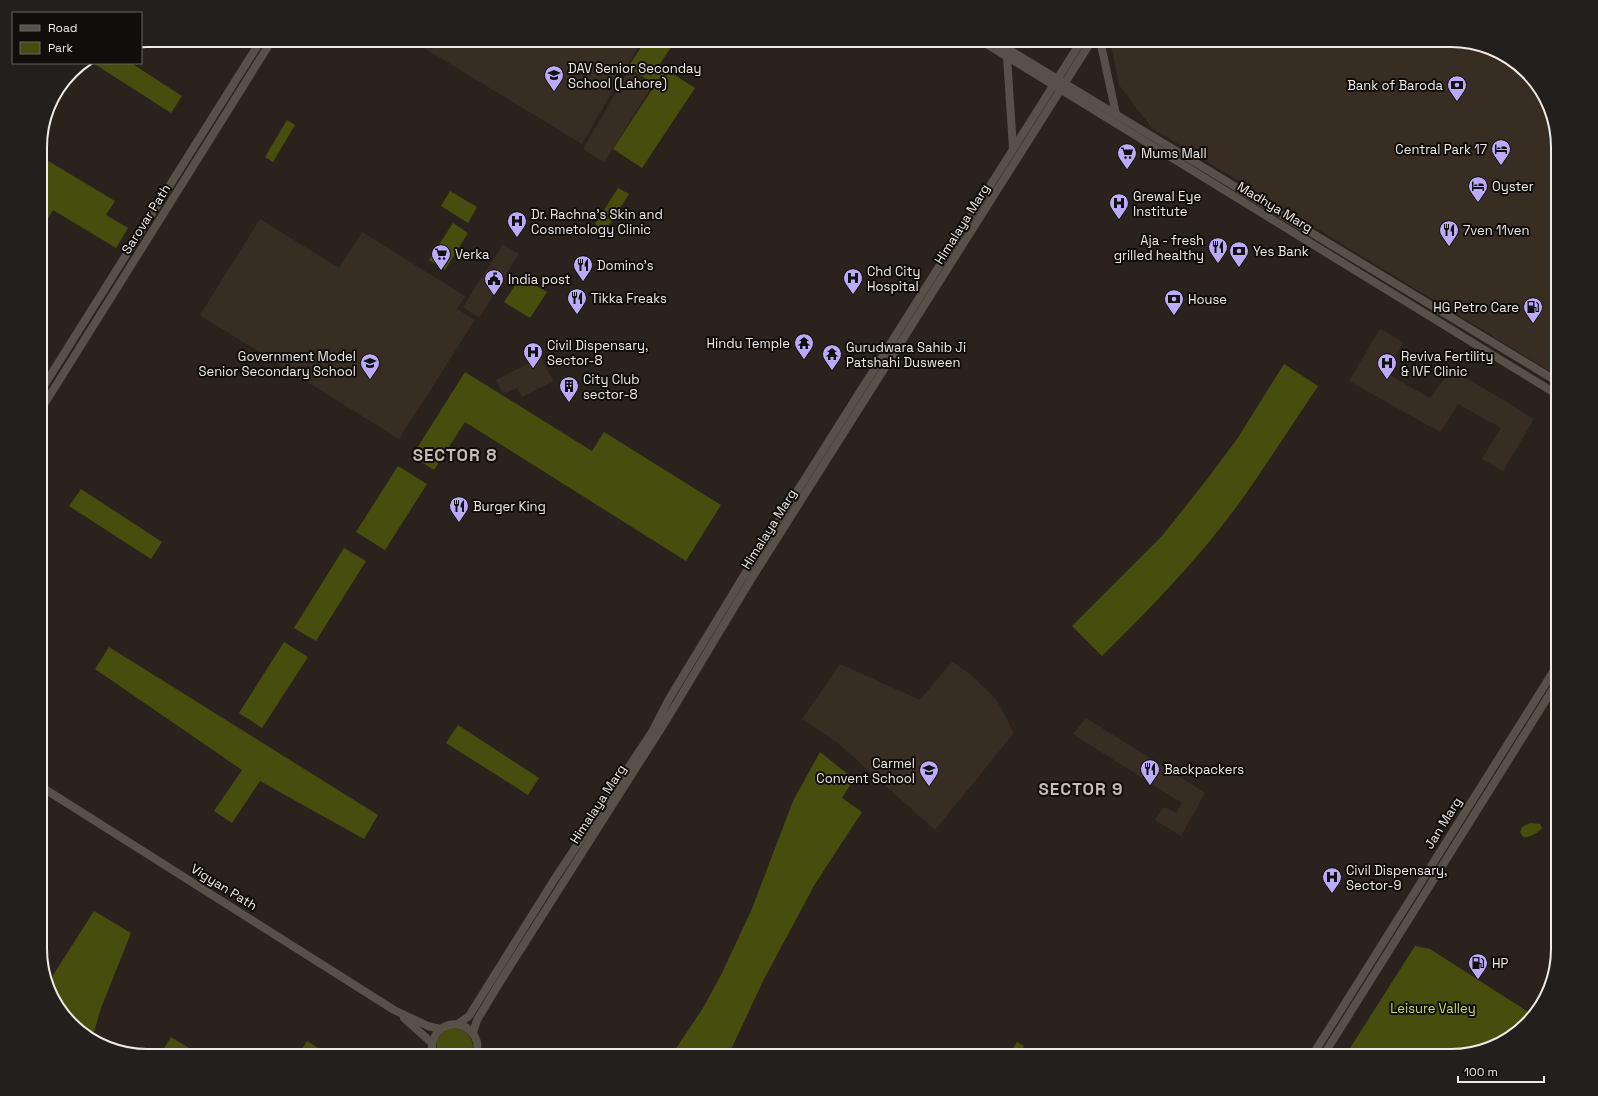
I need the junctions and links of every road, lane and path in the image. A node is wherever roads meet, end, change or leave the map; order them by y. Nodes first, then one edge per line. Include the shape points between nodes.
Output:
1 (257, 47) edge
2 (268, 47) edge
3 (992, 47) edge
4 (1005, 47) edge
5 (1078, 47) edge
6 (1088, 47) edge
7 (1102, 47) edge
8 (1007, 56) junction
9 (1055, 82) junction
10 (1063, 86) junction
11 (1116, 114) junction
12 (1014, 148) junction
13 (1551, 378) edge
14 (47, 381) edge
15 (1551, 391) edge
16 (47, 399) edge
17 (1551, 675) edge
18 (1551, 692) edge
19 (47, 790) edge
20 (394, 1010) junction
21 (458, 1024) junction
22 (440, 1029) junction
23 (473, 1033) junction
24 (432, 1043) junction
25 (433, 1049) edge
26 (478, 1049) edge
27 (1316, 1049) edge
28 (1327, 1049) edge

1 - 14 main road, Sarovar Path
2 - 16 main road, Sarovar Path
3 - 8 main road, Madhya Marg
4 - 9 main road, Madhya Marg
5 - 9 main road, Himalaya Marg
6 - 10 main road, Himalaya Marg
7 - 11 main road
8 - 9 main road, Madhya Marg
8 - 12 main road
9 - 10 main road, Madhya Marg
9 - 12 main road, Himalaya Marg
10 - 11 main road, Madhya Marg
10 - 15 main road, Madhya Marg
10 - 23 main road, Himalaya Marg via 500,982 477,1020
11 - 13 main road, Madhya Marg
12 - 21 main road, Himalaya Marg via 753,562 669,699 652,732 554,880 469,1016
17 - 27 main road, Jan Marg
18 - 28 main road, Jan Marg
19 - 20 main road, Vigyan Path
20 - 22 main road, Vigyan Path
20 - 24 main road, Vigyan Path
21 - 22 main road
21 - 23 main road
22 - 24 main road
23 - 26 main road
24 - 25 main road

